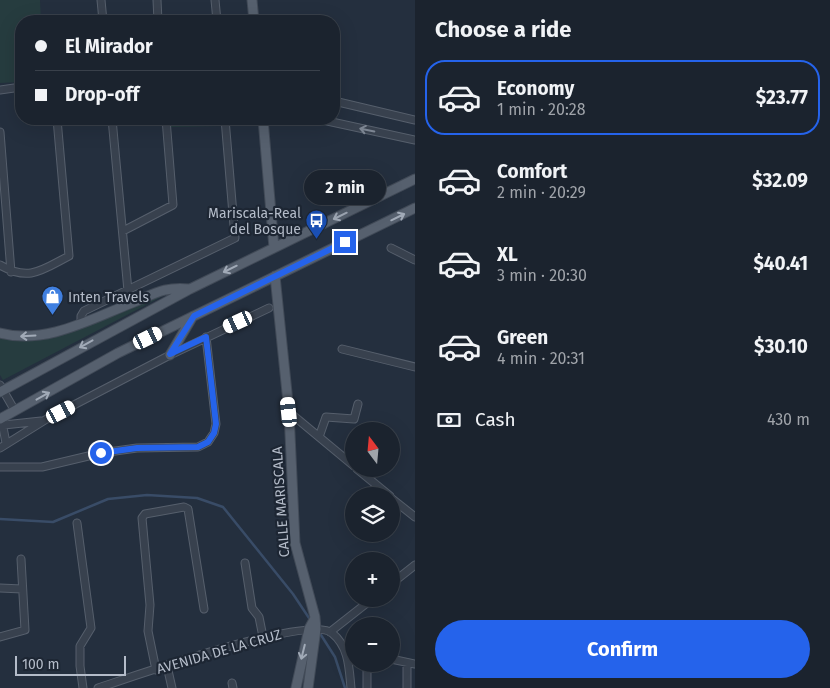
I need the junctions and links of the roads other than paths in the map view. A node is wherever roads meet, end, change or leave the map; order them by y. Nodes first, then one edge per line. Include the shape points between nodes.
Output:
1 (101, 0) edge
2 (157, 0) edge
3 (215, 0) edge
4 (252, 0) edge
5 (102, 15) edge
6 (158, 15) edge
7 (216, 15) edge
8 (253, 15) edge
9 (15, 88) edge
10 (0, 90) edge
11 (340, 103) edge
12 (415, 120) edge
13 (340, 124) edge
14 (58, 125) edge
15 (113, 125) edge
16 (166, 125) edge
17 (226, 125) edge
18 (264, 125) edge
19 (0, 132) edge
20 (415, 140) edge
21 (415, 179) edge
22 (415, 208) edge
23 (123, 231) junction
24 (274, 248) junction
25 (391, 248) dead end
26 (415, 260) edge
27 (0, 266) edge
28 (11, 272) junction
29 (275, 276) junction
30 (190, 289) junction
31 (128, 291) junction
32 (269, 308) dead end
33 (194, 316) junction
34 (81, 322) junction
35 (0, 333) edge
36 (206, 337) junction
37 (342, 349) dead end
38 (170, 354) junction
39 (415, 367) edge
40 (1, 389) edge
41 (358, 404) dead end
42 (14, 411) junction
43 (289, 412) junction
44 (45, 420) junction
45 (1, 421) edge
46 (319, 437) junction
47 (3, 446) edge
48 (345, 459) edge
49 (0, 468) edge
50 (367, 478) edge
51 (378, 487) edge
52 (400, 505) edge
53 (415, 517) edge
54 (77, 523) dead end
55 (21, 559) dead end
56 (245, 563) dead end
57 (415, 565) edge
58 (400, 577) edge
59 (0, 588) edge
60 (22, 589) junction
61 (362, 607) edge
62 (204, 609) dead end
63 (313, 628) junction
64 (330, 632) junction
65 (0, 637) edge
66 (263, 637) junction
67 (345, 646) edge
68 (411, 664) edge
69 (167, 666) junction
70 (156, 670) junction
71 (351, 672) edge
72 (367, 672) edge
73 (84, 688) edge
74 (98, 688) edge
75 (172, 688) edge
76 (296, 688) edge
77 (308, 688) edge
78 (352, 688) edge
79 (367, 688) edge
80 (407, 688) edge

1 - 5 street
2 - 6 street
3 - 7 street
4 - 8 main road
9 - 10 street
11 - 12 street
20 -> 13 street
14 - 28 street via 69,256 37,273 23,276
15 - 23 street
16 - 23 street via 173,205
17 - 31 street via 235,238
18 - 24 main road
19 - 28 street
21 -> 24 main road
29 -> 22 main road
23 - 31 street
24 -> 30 main road
25 - 26 street
27 - 28 street
29 - 33 main road
29 - 43 main road, CALLE MARISCALA
30 - 34 main road via 175,287 157,291
30 -> 40 main road
31 - 34 street via 84,311
32 - 36 street
33 - 38 main road
42 -> 33 main road
34 -> 35 main road via 49,335 20,337
36 - 38 street
36 - 49 street via 216,424 208,442 191,448 137,448 101,453 42,467
37 - 39 street
38 - 44 street
40 - 42 street
41 - 46 street via 354,419 326,417
42 - 45 main road
43 - 46 street
43 - 63 main road, CALLE MARISCALA via 296,543 315,618
44 - 45 street
44 - 47 street
45 - 47 street
46 - 48 street
50 - 51 street
52 - 53 street
54 - 73 street via 91,628 80,646
55 - 60 street
56 - 66 street via 252,608 259,617
57 - 58 street
59 - 60 street
60 - 65 street via 26,630
61 - 64 street
62 - 70 street via 188,509 148,512 142,518 150,605 148,631
63 - 64 street
63 - 66 street, AVENIDA DE LA CRUZ
63 -> 76 main road, CALLE MARISCALA
63 - 77 main road, CALLE MARISCALA
64 - 67 street
66 - 69 street, AVENIDA DE LA CRUZ
68 - 80 street
69 - 70 street, AVENIDA DE LA CRUZ
69 - 75 street
70 - 74 street, AVENIDA DE LA CRUZ
71 - 78 street
72 - 79 street

